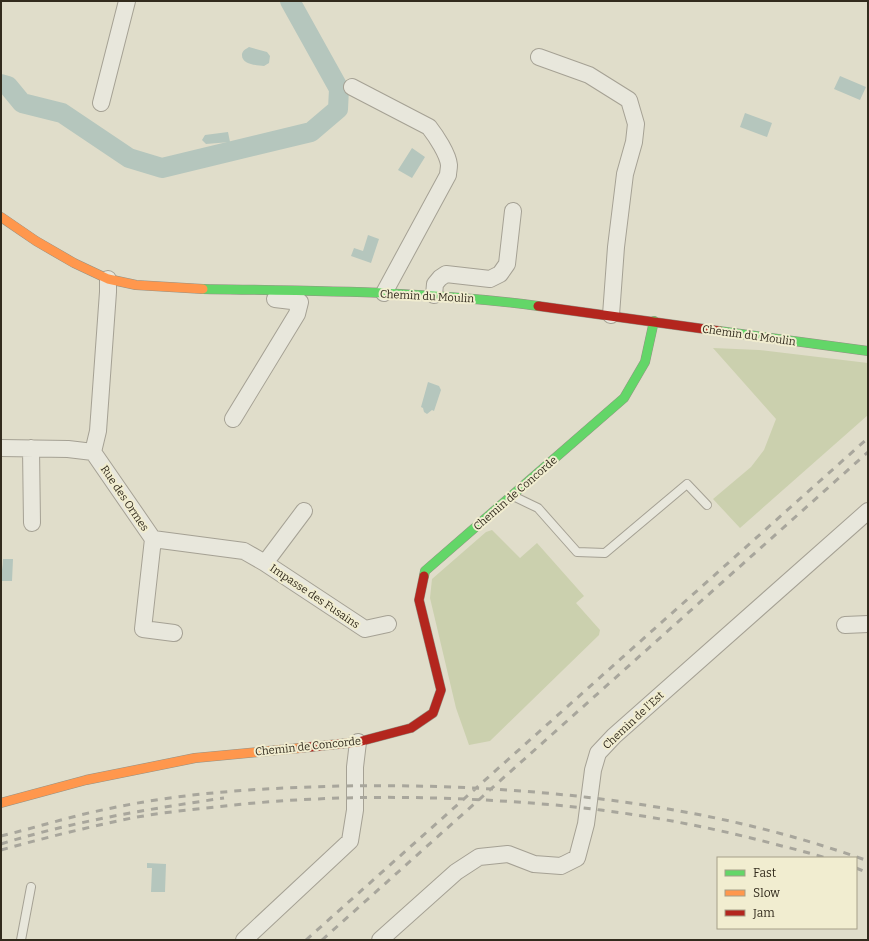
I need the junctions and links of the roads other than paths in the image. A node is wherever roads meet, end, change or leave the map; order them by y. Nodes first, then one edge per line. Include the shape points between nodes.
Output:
1 (127, 1) edge
2 (539, 57) dead end
3 (352, 87) dead end
4 (101, 103) dead end
5 (513, 211) dead end
6 (5, 226) edge
7 (108, 279) junction
8 (196, 289) junction
9 (384, 293) junction
10 (434, 295) junction
11 (611, 315) junction
12 (654, 321) junction
13 (868, 352) edge
14 (233, 419) dead end
15 (1, 448) edge
16 (31, 448) junction
17 (93, 452) junction
18 (512, 496) junction
19 (707, 505) dead end
20 (304, 511) dead end
21 (868, 511) edge
22 (32, 523) dead end
23 (153, 539) junction
24 (266, 563) junction
25 (388, 624) dead end
26 (868, 624) edge
27 (845, 625) dead end
28 (174, 633) dead end
29 (358, 742) junction
30 (1, 803) edge
31 (31, 887) dead end
32 (20, 940) edge
33 (244, 940) edge
34 (380, 940) edge

1 - 4 street
2 - 11 street via 590,75 629,100 636,124 625,174
3 - 9 street via 429,127 435,134 449,166 448,175
5 - 10 street via 507,264 500,274 490,279 446,274 435,284
6 - 7 street, Chemin du Moulin
7 - 8 street, Chemin du Moulin via 136,285
7 - 17 street via 98,431
8 - 9 street, Chemin du Moulin
8 - 14 street via 300,302 297,314
9 - 10 street, Chemin du Moulin
10 - 11 street, Chemin du Moulin
11 - 12 street, Chemin du Moulin
12 - 13 street, Chemin du Moulin
12 - 18 street, Chemin de Concorde via 645,362 624,398
15 - 16 street
16 - 17 street
16 - 22 street
17 - 23 street, Rue des Ormes
18 - 19 lane via 538,508 577,552 605,553 687,484
18 - 29 street, Chemin de Concorde via 425,571 420,600 440,690 433,713 412,728
20 - 24 street
21 - 34 street, Chemin de l'Est via 598,753 593,770 586,824 577,858 560,866 534,864 508,854 479,857 456,872
23 - 24 street, Rue des Ormes via 244,551
23 - 28 street via 144,629
24 - 25 street, Impasse des Fusains via 365,629
26 - 27 street
29 - 30 street, Chemin de Concorde via 195,758 86,780
29 - 33 street via 355,810 350,841
31 - 32 lane

